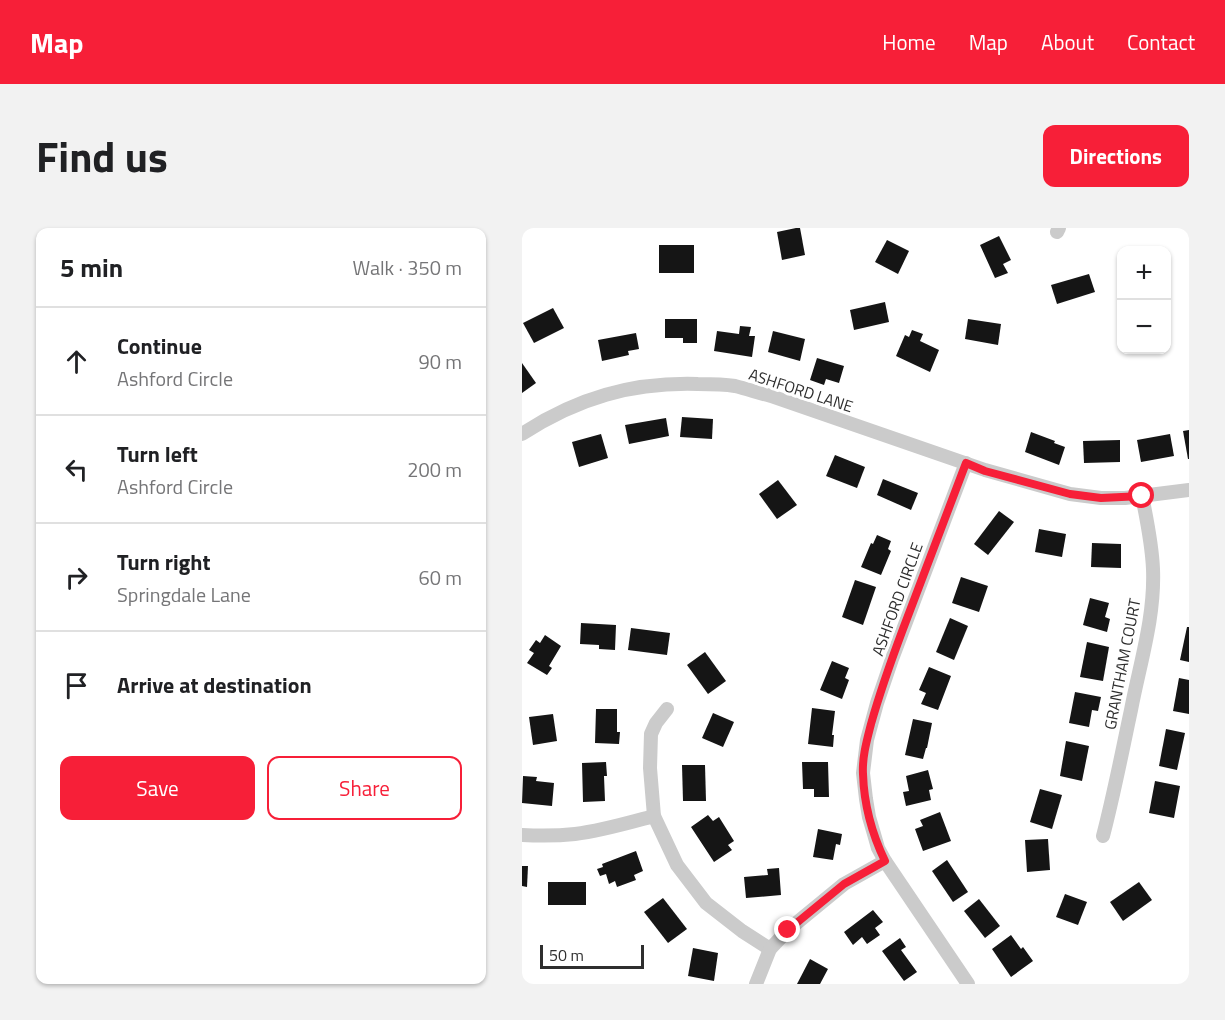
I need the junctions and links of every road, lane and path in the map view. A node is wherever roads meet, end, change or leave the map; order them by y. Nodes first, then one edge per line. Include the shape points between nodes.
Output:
1 (522, 434) edge
2 (966, 463) junction
3 (1189, 490) edge
4 (1142, 496) junction
5 (667, 709) dead end
6 (654, 816) junction
7 (522, 835) edge
8 (1103, 836) dead end
9 (885, 861) junction
10 (770, 950) junction
11 (756, 984) edge
12 (968, 984) edge

1 - 2 street, ASHFORD LANE via 561,411 622,390 664,384 710,384 771,396
2 - 4 street via 1070,494 1101,498
2 - 9 street, ASHFORD CIRCLE via 892,659 867,741 863,773 866,799
3 - 4 street
4 - 8 street, GRANTHAM COURT via 1153,568 1152,602
5 - 6 street via 651,734
6 - 7 street via 577,834
6 - 10 street via 677,865 706,903
9 - 10 street via 836,891
9 - 12 street, ASHFORD CIRCLE
10 - 11 street

